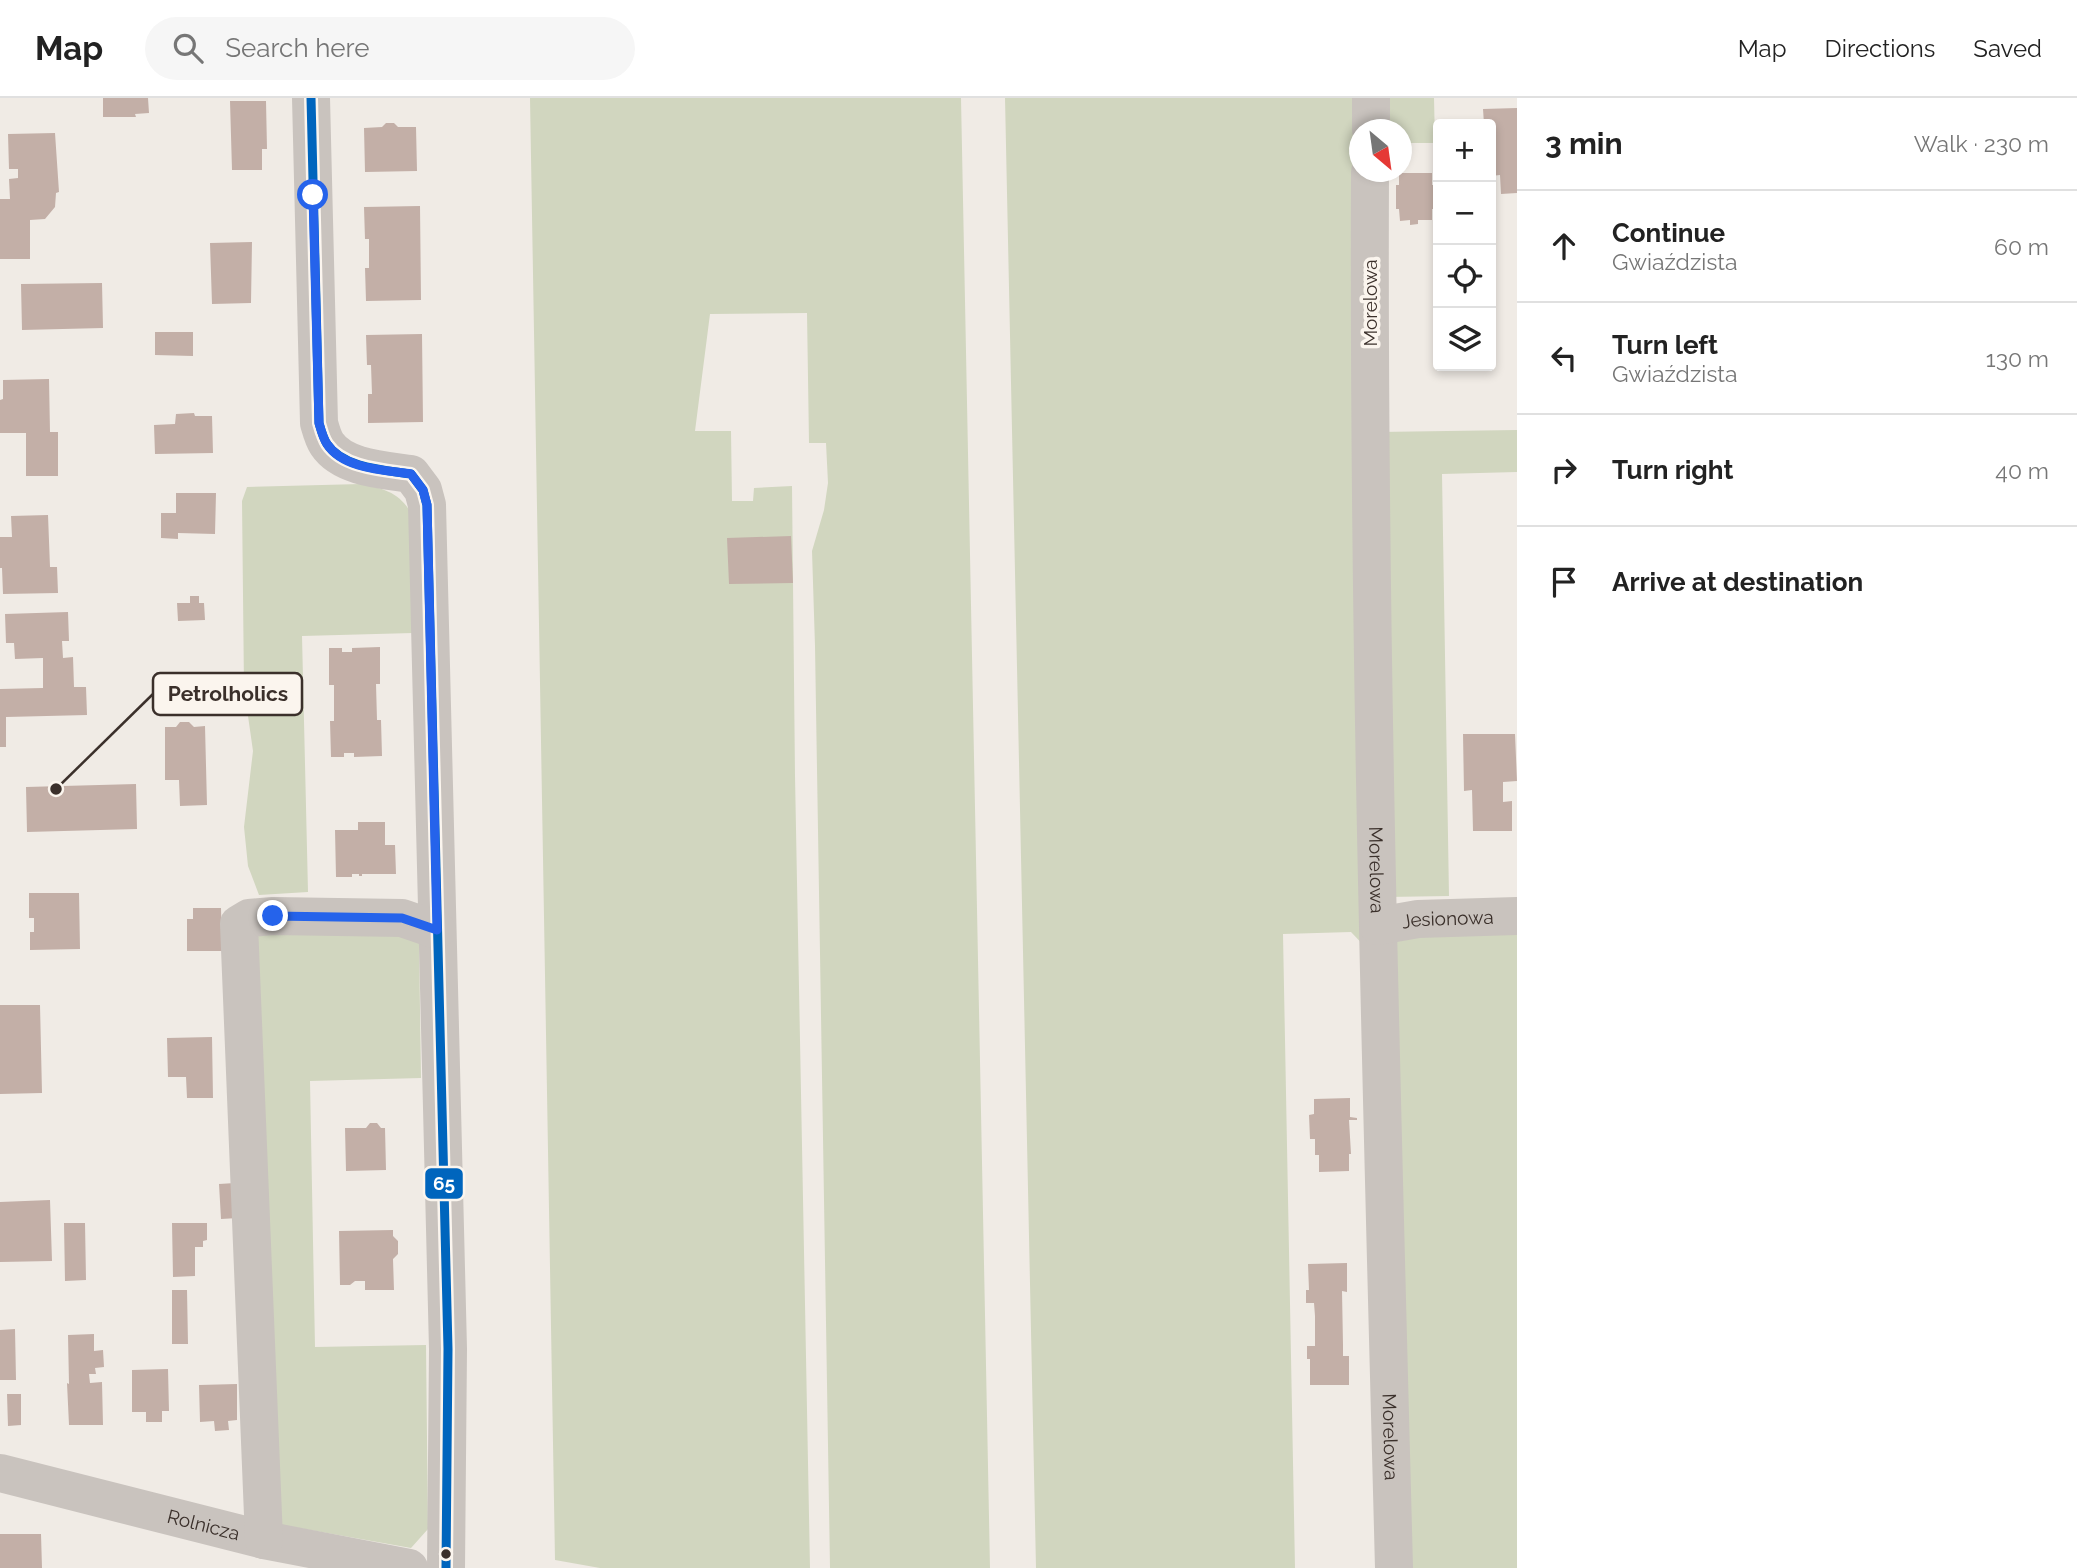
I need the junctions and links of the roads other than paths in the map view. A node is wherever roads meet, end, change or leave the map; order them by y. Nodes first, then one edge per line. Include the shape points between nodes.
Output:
1 (311, 98) edge
2 (1371, 98) edge
3 (1371, 119) edge
4 (1370, 182) edge
5 (1517, 916) edge
6 (1378, 926) junction
7 (437, 930) junction
8 (0, 1473) edge
9 (264, 1540) junction
10 (409, 1568) edge
11 (446, 1568) edge
12 (1394, 1568) edge

1 - 7 street via 319,423 328,446 343,459 411,474 427,505
2 - 3 street
4 - 6 street, Morelowa
5 - 6 street, Jesionowa via 1418,919
6 - 12 street, Morelowa
7 - 9 street via 402,918 273,916 249,918 239,924
7 - 11 street via 448,1349
8 - 9 street, Rolnicza
9 - 10 street, Rolnicza

